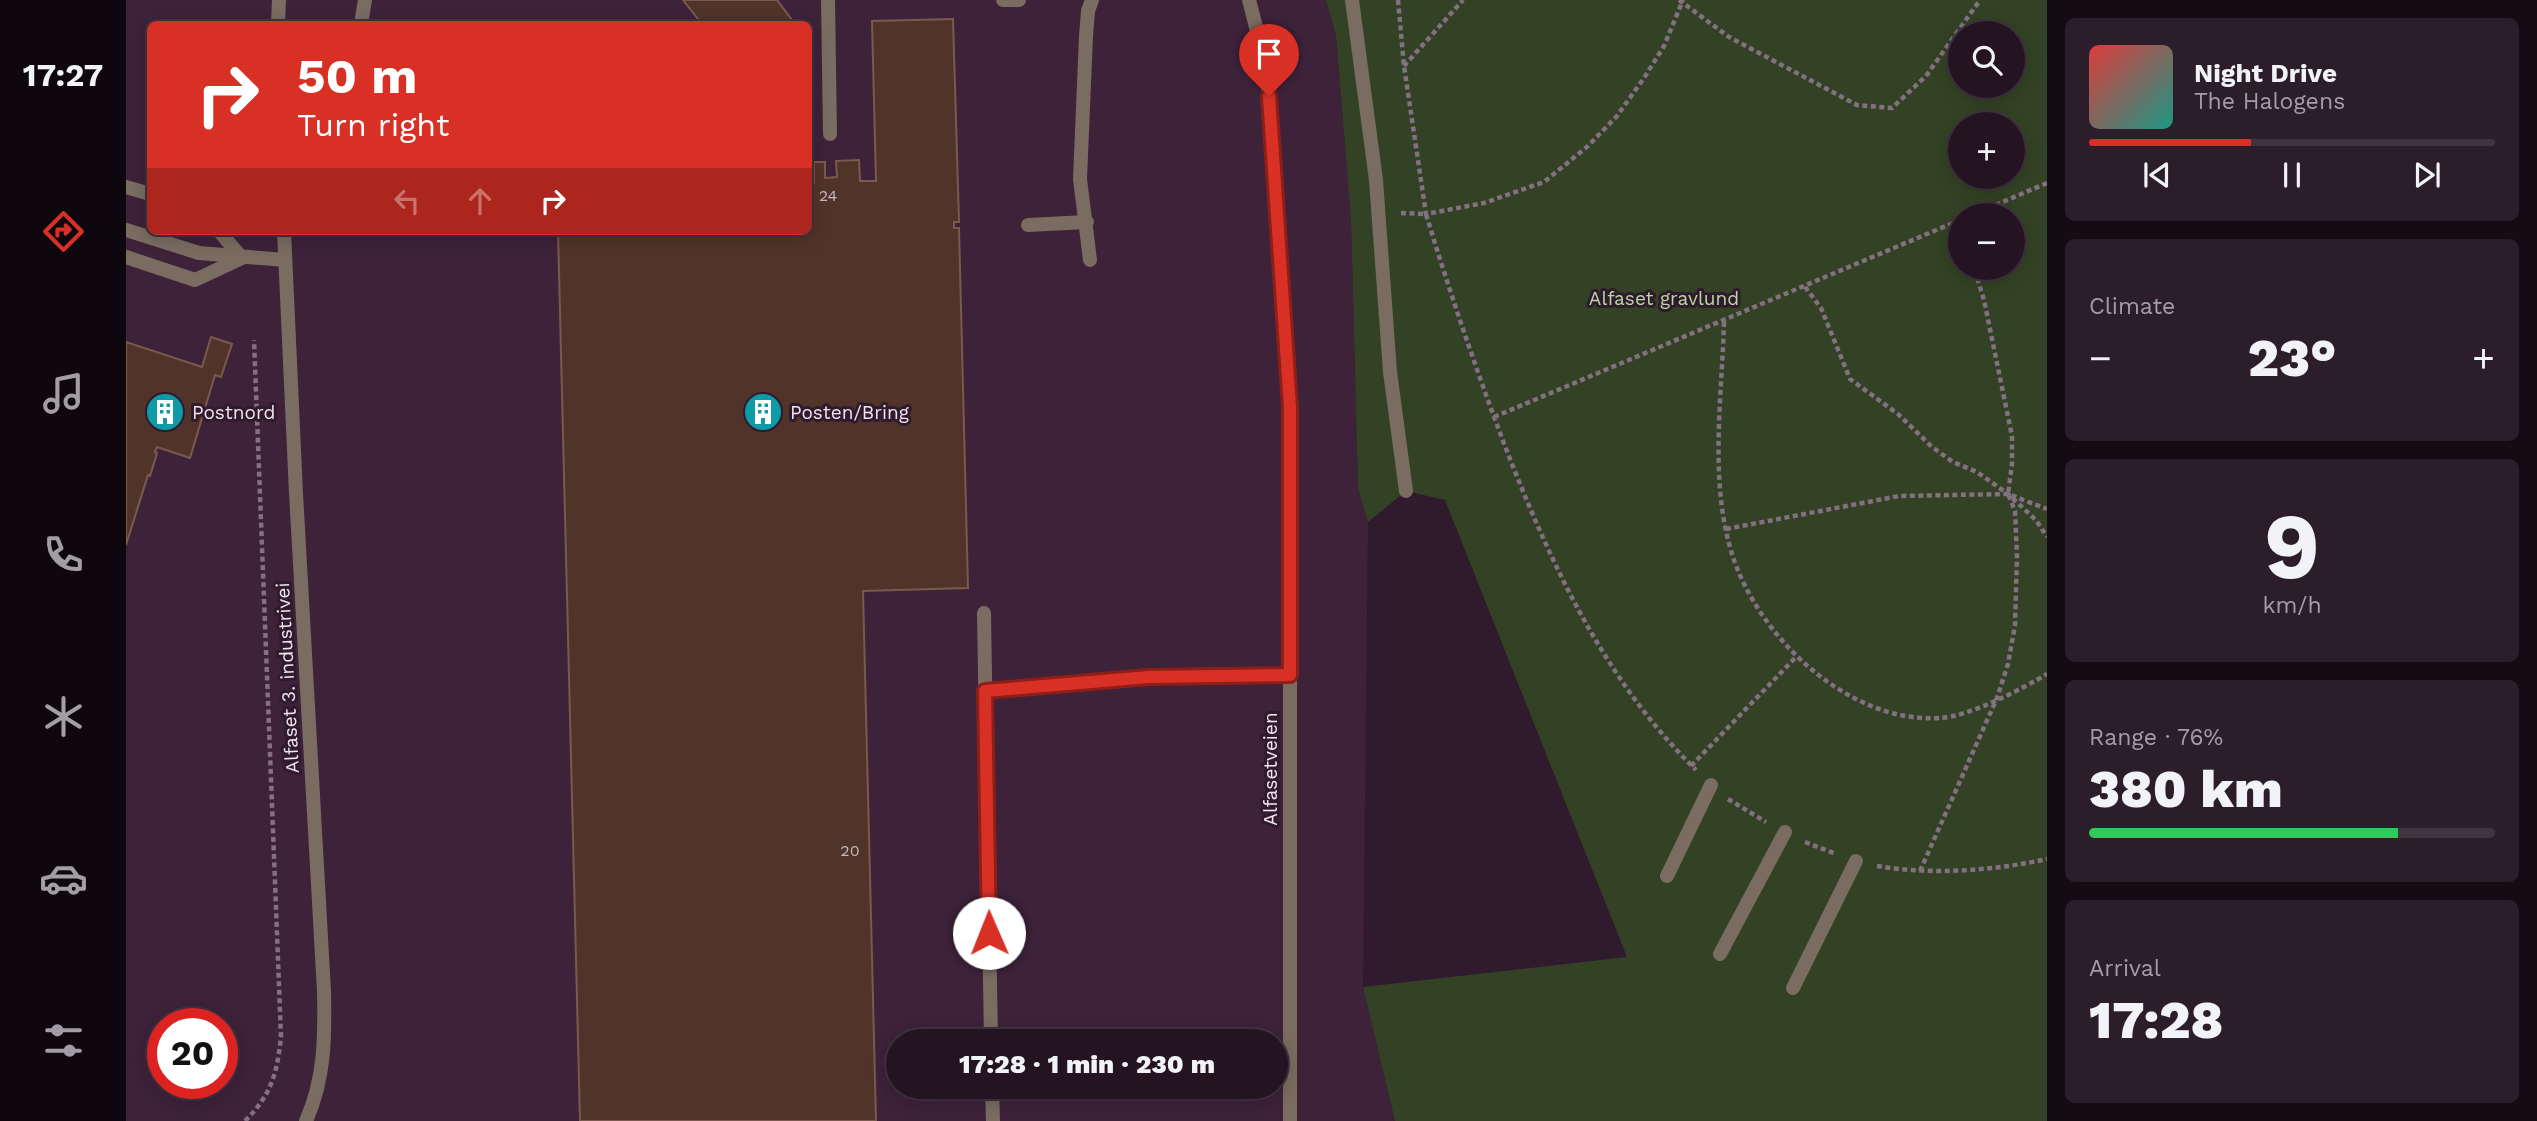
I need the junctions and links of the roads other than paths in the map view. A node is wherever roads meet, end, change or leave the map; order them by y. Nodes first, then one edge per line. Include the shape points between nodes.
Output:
1 (279, 0) edge
2 (365, 0) edge
3 (828, 0) edge
4 (1003, 0) edge
5 (1019, 0) edge
6 (1093, 0) edge
7 (1249, 0) edge
8 (1353, 0) edge
9 (278, 21) edge
10 (362, 21) edge
11 (830, 134) dead end
12 (126, 187) edge
13 (147, 193) edge
14 (1087, 222) junction
15 (1028, 225) dead end
16 (126, 230) edge
17 (222, 235) edge
18 (284, 235) edge
19 (126, 257) edge
20 (242, 258) junction
21 (285, 260) junction
22 (1090, 260) dead end
23 (1406, 491) dead end
24 (984, 613) dead end
25 (1290, 675) junction
26 (985, 691) junction
27 (1711, 785) road end
28 (1785, 832) road end
29 (1856, 861) road end
30 (1667, 876) dead end
31 (1720, 954) dead end
32 (1793, 988) dead end
33 (991, 1029) edge
34 (992, 1099) edge
35 (306, 1121) edge
36 (993, 1121) edge
37 (1290, 1121) edge

1 - 9 street
2 - 10 street
3 - 11 street
4 - 5 street
6 - 14 street via 1086,36 1080,168
7 - 25 street, Alfasetveien via 1267,70 1290,407
8 - 23 street
12 - 13 street
14 - 15 street
14 - 22 street
16 - 20 street via 199,253
17 - 20 street
18 - 21 street, Alfaset 3. industrivei
19 - 20 street via 195,280
20 - 21 street
21 - 35 street, Alfaset 3. industrivei via 324,991 321,1077
24 - 26 street
25 - 26 street via 1149,677
25 - 37 street, Alfasetveien
26 - 33 street
27 - 30 street
28 - 31 street
29 - 32 street
34 - 36 street

